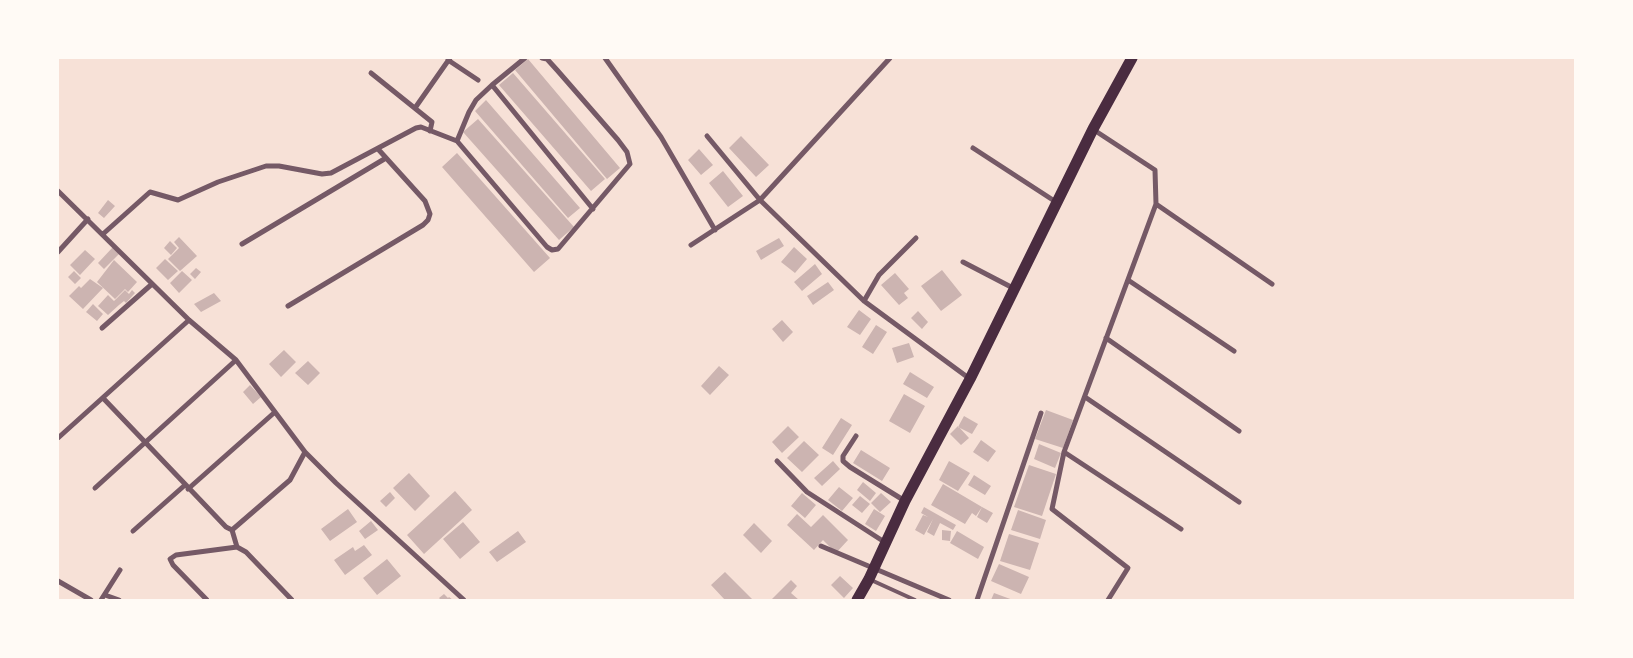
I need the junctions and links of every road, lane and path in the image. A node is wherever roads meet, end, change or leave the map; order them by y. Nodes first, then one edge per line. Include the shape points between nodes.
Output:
1 (525, 58) edge
2 (542, 58) edge
3 (605, 58) edge
4 (890, 58) edge
5 (1132, 58) edge
6 (449, 59) edge
7 (371, 73) dead end
8 (478, 80) dead end
9 (492, 85) junction
10 (415, 108) junction
11 (1093, 130) junction
12 (430, 131) junction
13 (707, 136) dead end
14 (456, 141) junction
15 (973, 148) dead end
16 (378, 149) junction
17 (386, 158) junction
18 (58, 190) edge
19 (760, 200) junction
20 (1056, 202) junction
21 (1156, 204) junction
22 (593, 209) junction
23 (88, 219) junction
24 (715, 230) junction
25 (103, 234) junction
26 (916, 238) dead end
27 (242, 244) dead end
28 (691, 245) dead end
29 (58, 252) edge
30 (963, 262) dead end
31 (1128, 280) junction
32 (152, 284) junction
33 (1272, 284) dead end
34 (1014, 289) junction
35 (864, 301) junction
36 (288, 306) dead end
37 (190, 320) junction
38 (102, 328) dead end
39 (1106, 338) junction
40 (1234, 351) dead end
41 (236, 360) junction
42 (970, 379) junction
43 (1084, 397) junction
44 (103, 398) junction
45 (274, 412) junction
46 (1041, 413) dead end
47 (1240, 431) dead end
48 (856, 436) dead end
49 (58, 438) edge
50 (145, 441) junction
51 (305, 452) junction
52 (1064, 452) junction
53 (777, 461) dead end
54 (186, 487) junction
55 (95, 488) dead end
56 (905, 502) junction
57 (1239, 502) dead end
58 (1181, 529) dead end
59 (232, 530) junction
60 (133, 531) dead end
61 (886, 543) junction
62 (821, 546) dead end
63 (238, 547) junction
64 (120, 570) dead end
65 (871, 574) junction
66 (58, 581) edge
67 (103, 598) edge
68 (91, 600) edge
69 (119, 600) edge
70 (206, 600) edge
71 (292, 600) edge
72 (464, 600) edge
73 (857, 600) edge
74 (915, 600) edge
75 (949, 600) edge
76 (977, 600) edge
77 (1108, 600) edge

1 - 9 street
2 - 22 street via 557,70 627,152 630,164
3 - 24 street via 661,136
4 - 19 street
5 - 11 main road
6 - 8 street
6 - 10 street
7 - 10 street
9 - 14 street via 472,106
9 - 22 street
10 - 12 street via 432,122
11 - 20 main road
11 - 21 street via 1155,170
12 - 14 street
12 - 16 street via 416,128
13 - 19 street
14 - 22 street via 552,250 566,241
15 - 20 street
16 - 17 street
16 - 25 street via 331,173 266,166 178,200 150,192
17 - 27 street
17 - 36 street via 425,201 430,214 428,220
18 - 23 street
19 - 24 street
19 - 35 street
20 - 34 main road
21 - 31 street
21 - 33 street
23 - 25 street
23 - 29 street
24 - 28 street
25 - 32 street
26 - 35 street via 879,275
30 - 34 street
31 - 39 street
31 - 40 street
32 - 37 street
32 - 38 street
34 - 42 main road
35 - 42 street
37 - 41 street
37 - 44 street
39 - 43 street
39 - 47 street
41 - 45 street
41 - 50 street
42 - 56 main road
43 - 52 street
43 - 57 street
44 - 49 street
44 - 50 street
45 - 51 street
45 - 54 street
46 - 76 street
48 - 56 street via 843,461
50 - 54 street
50 - 55 street
51 - 59 street via 290,480
51 - 72 street
52 - 58 street
52 - 77 street via 1052,509 1128,568
53 - 61 street via 807,492
54 - 59 street
54 - 60 street
56 - 61 main road
59 - 63 street
61 - 65 main road
62 - 65 street
63 - 70 street via 176,555 170,559
63 - 71 street
64 - 67 street
65 - 73 main road
65 - 74 lane
65 - 75 street
66 - 68 street
67 - 69 street

